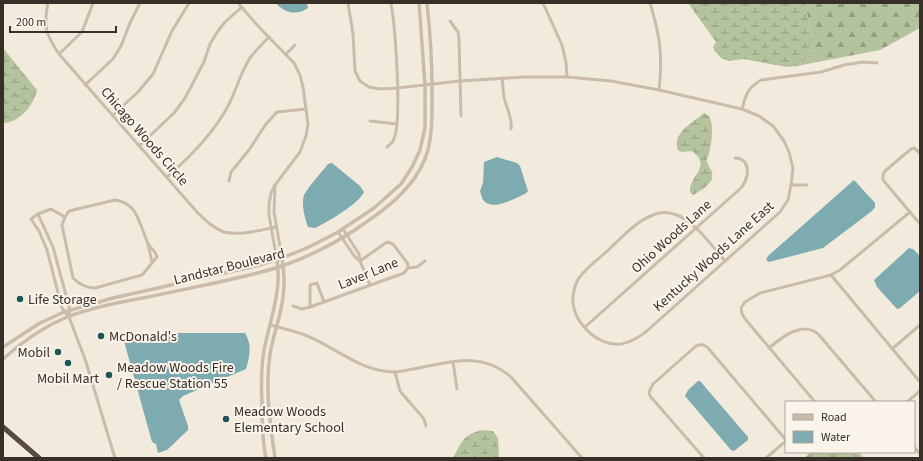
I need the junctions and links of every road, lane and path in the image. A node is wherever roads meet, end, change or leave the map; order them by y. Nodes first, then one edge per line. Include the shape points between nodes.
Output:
1 (48, 3) edge
2 (94, 3) edge
3 (140, 3) edge
4 (189, 3) edge
5 (238, 3) edge
6 (348, 3) edge
7 (391, 3) edge
8 (419, 3) edge
9 (427, 3) edge
10 (543, 3) edge
11 (650, 3) edge
12 (242, 8) junction
13 (450, 22) dead end
14 (269, 37) junction
15 (295, 45) dead end
16 (59, 54) junction
17 (286, 54) junction
18 (877, 62) dead end
19 (566, 77) junction
20 (502, 78) junction
21 (460, 81) junction
22 (85, 85) junction
23 (432, 85) junction
24 (425, 86) junction
25 (397, 88) junction
26 (659, 90) junction
27 (306, 109) junction
28 (742, 109) junction
29 (113, 115) junction
30 (461, 116) dead end
31 (370, 121) dead end
32 (397, 124) junction
33 (511, 129) dead end
34 (140, 146) junction
35 (387, 147) dead end
36 (920, 153) edge
37 (736, 158) dead end
38 (167, 177) junction
39 (229, 181) dead end
40 (275, 185) junction
41 (791, 185) junction
42 (807, 185) dead end
43 (910, 212) junction
44 (38, 214) junction
45 (65, 217) junction
46 (920, 224) edge
47 (276, 227) junction
48 (272, 228) junction
49 (343, 229) junction
50 (696, 229) junction
51 (338, 232) junction
52 (347, 235) junction
53 (342, 238) junction
54 (148, 244) junction
55 (54, 247) junction
56 (47, 250) junction
57 (282, 258) junction
58 (277, 260) junction
59 (360, 261) junction
60 (426, 261) dead end
61 (725, 261) junction
62 (152, 262) junction
63 (283, 265) junction
64 (278, 267) junction
65 (408, 268) junction
66 (831, 275) junction
67 (62, 278) junction
68 (54, 280) junction
69 (370, 284) junction
70 (324, 302) junction
71 (293, 306) dead end
72 (310, 307) junction
73 (70, 310) junction
74 (64, 312) junction
75 (68, 317) junction
76 (270, 325) junction
77 (920, 325) edge
78 (276, 327) junction
79 (585, 327) junction
80 (3, 348) edge
81 (769, 348) junction
82 (892, 349) junction
83 (3, 359) edge
84 (452, 362) junction
85 (395, 372) junction
86 (920, 382) edge
87 (457, 389) dead end
88 (920, 391) edge
89 (814, 401) edge
90 (875, 401) edge
91 (908, 401) edge
92 (426, 426) dead end
93 (3, 427) edge
94 (785, 440) edge
95 (785, 442) edge
96 (39, 458) edge
97 (116, 458) edge
98 (266, 458) edge
99 (275, 458) edge
100 (582, 458) edge
101 (704, 458) edge
102 (766, 458) edge

1 - 16 street, Chicago Woods Circle via 46,22 49,39
2 - 16 street via 82,32
3 - 22 street via 113,59
4 - 29 street via 172,31 153,74
5 - 12 street
6 - 25 street, Kentucky Woods Lane East via 355,71 360,81 369,87
7 - 25 street
8 - 24 street, Landstar Boulevard
9 - 23 street, Landstar Boulevard
10 - 19 street via 562,45
11 - 26 street via 661,49
12 - 14 street
12 - 34 street via 218,31 185,98 174,113
13 - 21 street via 458,32
14 - 17 street
14 - 38 street via 250,59 216,126 189,157
15 - 17 street
16 - 22 street, Chicago Woods Circle
17 - 27 street via 300,75
18 - 28 street via 863,62 821,72 761,80 746,92
19 - 20 street, Kentucky Woods Lane East
19 - 26 street, Kentucky Woods Lane East via 611,81
20 - 21 street, Kentucky Woods Lane East
20 - 33 street via 512,123
21 - 23 street, Kentucky Woods Lane East
21 - 30 street
22 - 29 street, Chicago Woods Circle
23 - 24 street, Kentucky Woods Lane East
23 - 52 street, Landstar Boulevard via 433,118 427,151 419,172 394,202
24 - 25 street, Kentucky Woods Lane East
24 - 49 street, Landstar Boulevard via 425,128 420,150 412,167 389,196
25 - 32 street
26 - 28 street, Kentucky Woods Lane East
27 - 39 street via 277,112 232,172
27 - 40 street via 308,124 300,152
28 - 41 street, Kentucky Woods Lane East via 759,116 773,126 784,141 793,168
29 - 34 street, Chicago Woods Circle
31 - 32 street
32 - 35 street via 394,140
34 - 38 street, Chicago Woods Circle
36 - 43 street via 910,148 883,175 883,180
37 - 50 street, Ohio Woods Lane via 740,158 746,164 747,180
38 - 48 street, Chicago Woods Circle via 209,224 224,232 245,233
40 - 47 street
40 - 48 street via 269,204
41 - 42 street
41 - 61 street, Kentucky Woods Lane East via 788,200 780,212
43 - 46 street
43 - 66 street
44 - 45 street via 51,209
44 - 55 street
44 - 56 street via 31,219
45 - 54 street via 69,211 115,200 122,201 136,212
45 - 62 street via 62,224 67,253 73,278 78,283 95,288 142,275
47 - 48 street, Chicago Woods Circle
47 - 57 street
48 - 58 street
49 - 51 street, Landstar Boulevard
49 - 52 street
50 - 61 street
50 - 79 street, Ohio Woods Lane
50 - 79 street via 680,216 656,213 643,220 586,270 576,284 573,300 576,313
51 - 53 street
51 - 57 street, Landstar Boulevard
52 - 53 street, Landstar Boulevard
52 - 59 street via 359,254
53 - 59 street
53 - 63 street, Landstar Boulevard via 312,254
54 - 62 street
54 - 62 street via 157,252 157,257
55 - 56 street
55 - 67 street
56 - 68 street
57 - 58 street, Landstar Boulevard
57 - 63 street
58 - 64 street
58 - 73 street, Landstar Boulevard
59 - 65 street, Laver Lane via 386,242 393,244 408,264
59 - 69 street
60 - 65 street via 417,267
61 - 79 street, Kentucky Woods Lane East via 633,341 612,344 598,338
63 - 64 street, Landstar Boulevard
63 - 78 street via 283,298
64 - 75 street, Landstar Boulevard via 108,305
64 - 76 street via 278,290
65 - 69 street, Laver Lane via 404,273
66 - 81 street via 760,293 745,302 741,308 742,314
66 - 82 street
67 - 68 street
67 - 73 street
68 - 74 street
69 - 70 street, Laver Lane via 350,294
70 - 72 street, Laver Lane
70 - 72 street via 317,283 310,285
71 - 72 street, Laver Lane via 302,309
73 - 74 street, Landstar Boulevard
73 - 75 street
74 - 75 street
74 - 80 street, Landstar Boulevard via 40,323
75 - 83 street, Landstar Boulevard via 35,334
75 - 97 street via 85,359
76 - 78 street
76 - 98 street via 261,374 262,429
77 - 82 street
78 - 85 street via 306,335 355,362
78 - 99 street via 268,374 269,425
81 - 89 street
81 - 90 street via 787,334 806,329 813,330
82 - 86 street
84 - 85 street
84 - 87 street
84 - 100 street via 472,360 503,369
85 - 92 street via 400,391 424,419
88 - 91 street
93 - 96 highway
94 - 101 street via 708,348 699,344 653,384 649,392
95 - 102 street

